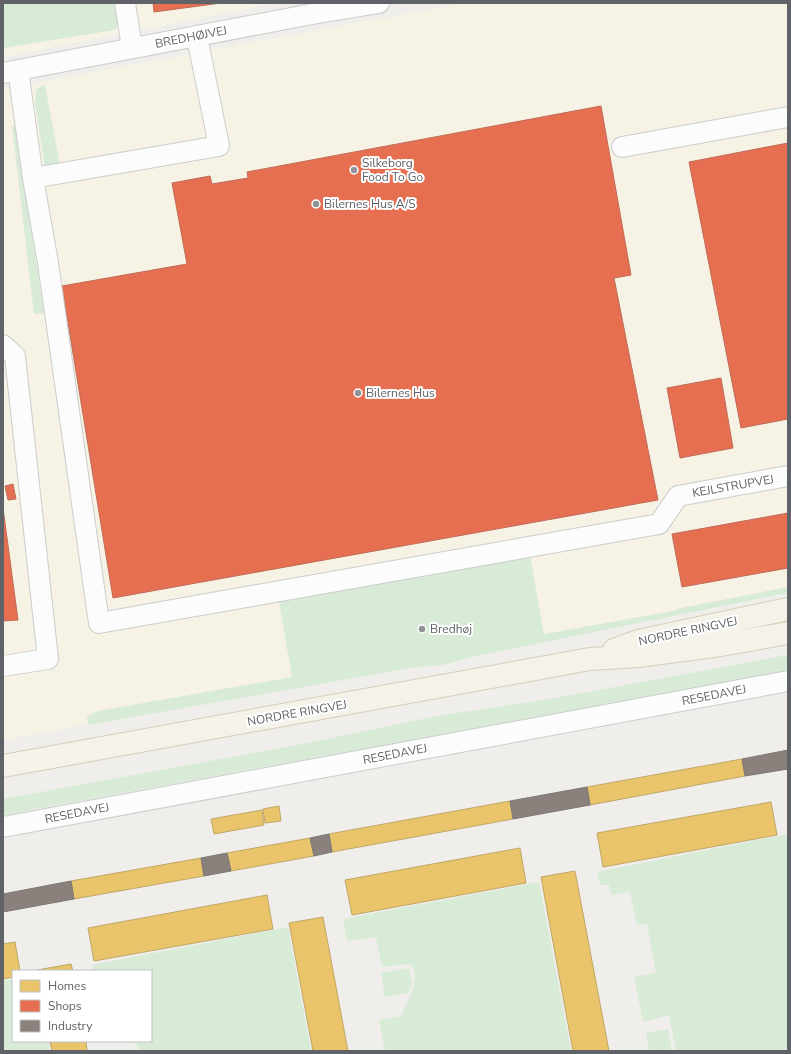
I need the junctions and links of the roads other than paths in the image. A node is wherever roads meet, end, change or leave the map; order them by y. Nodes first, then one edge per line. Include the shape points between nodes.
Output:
1 (126, 3) edge
2 (379, 3) edge
3 (311, 9) edge
4 (197, 37) junction
5 (132, 48) junction
6 (11, 71) edge
7 (788, 117) edge
8 (622, 147) dead end
9 (33, 178) junction
10 (3, 345) edge
11 (788, 476) edge
12 (788, 609) edge
13 (788, 633) edge
14 (590, 659) junction
15 (3, 666) edge
16 (788, 681) edge
17 (3, 766) edge
18 (3, 827) edge

1 - 5 street
2 - 3 street, BREDHØJVEJ
3 - 4 street, BREDHØJVEJ
4 - 5 street, BREDHØJVEJ
4 - 9 street via 219,146
5 - 6 street, BREDHØJVEJ
6 - 9 street
7 - 8 street
9 - 11 street, KEJLSTRUPVEJ via 48,263 99,623 659,524 678,496
10 - 15 street via 15,356 48,659
12 - 14 main road, NORDRE RINGVEJ via 638,641
13 - 14 main road, NORDRE RINGVEJ via 638,656
14 - 17 main road, NORDRE RINGVEJ
16 - 18 street, RESEDAVEJ

